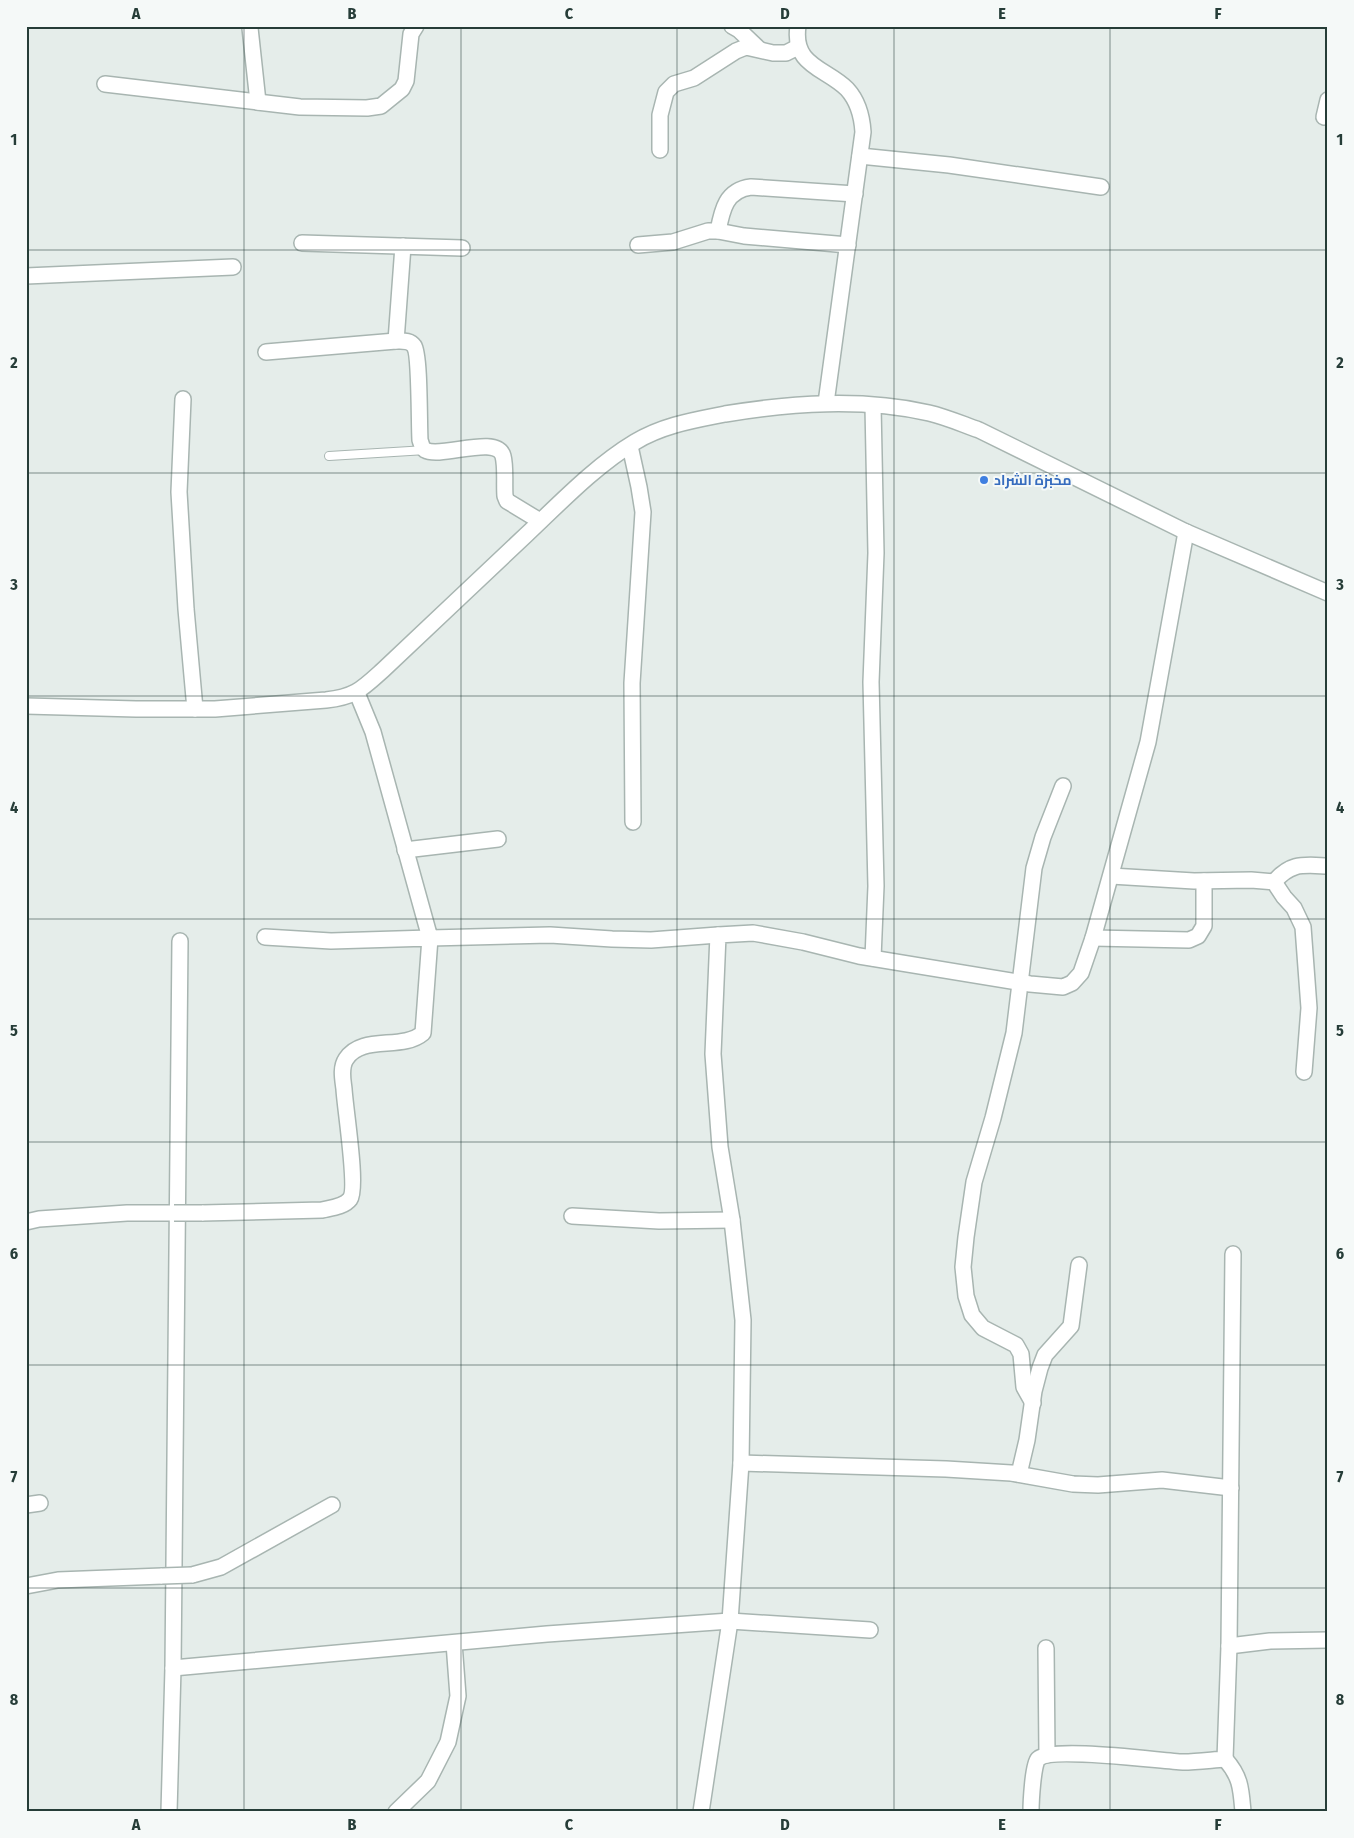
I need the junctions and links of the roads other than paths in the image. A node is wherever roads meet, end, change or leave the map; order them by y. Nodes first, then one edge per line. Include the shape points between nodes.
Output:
1 (416, 26) edge
2 (732, 26) edge
3 (798, 26) edge
4 (250, 28) dead end
5 (798, 47) junction
6 (759, 49) junction
7 (105, 84) dead end
8 (1328, 100) edge
9 (258, 102) junction
10 (1324, 117) dead end
11 (660, 150) dead end
12 (860, 156) junction
13 (1100, 187) dead end
14 (855, 194) junction
15 (718, 230) junction
16 (302, 243) dead end
17 (638, 245) dead end
18 (848, 245) junction
19 (403, 246) junction
20 (462, 248) dead end
21 (233, 267) dead end
22 (26, 276) edge
23 (396, 341) junction
24 (266, 352) dead end
25 (183, 399) dead end
26 (826, 403) junction
27 (873, 406) junction
28 (630, 446) junction
29 (426, 450) junction
30 (329, 456) dead end
31 (535, 518) junction
32 (1186, 532) junction
33 (1328, 593) edge
34 (357, 693) junction
35 (26, 706) edge
36 (195, 709) junction
37 (1063, 786) dead end
38 (633, 822) dead end
39 (498, 839) dead end
40 (405, 850) junction
41 (1328, 866) edge
42 (1111, 876) junction
43 (1204, 881) junction
44 (1274, 882) junction
45 (718, 935) junction
46 (265, 937) dead end
47 (430, 938) junction
48 (1093, 938) junction
49 (180, 941) dead end
50 (873, 958) junction
51 (1019, 982) junction
52 (1304, 1072) dead end
53 (572, 1216) dead end
54 (732, 1220) junction
55 (26, 1222) edge
56 (1233, 1254) dead end
57 (1079, 1265) dead end
58 (1033, 1403) junction
59 (741, 1463) junction
60 (1019, 1474) junction
61 (1231, 1488) junction
62 (332, 1506) dead end
63 (26, 1586) edge
64 (730, 1621) junction
65 (870, 1630) dead end
66 (1328, 1640) edge
67 (454, 1643) junction
68 (1229, 1646) junction
69 (1046, 1648) dead end
70 (173, 1668) junction
71 (1047, 1755) junction
72 (1225, 1759) junction
73 (170, 1812) edge
74 (396, 1812) edge
75 (701, 1812) edge
76 (1031, 1812) edge
77 (1242, 1812) edge

1 - 9 street via 411,34 406,81 402,89 382,106 300,107
2 - 6 street
3 - 5 street
4 - 9 street
5 - 6 street via 786,53
5 - 12 street via 817,69 846,88 856,102 862,115
6 - 11 street via 746,47 736,51 694,78 674,84 666,92 660,115
7 - 9 street
8 - 10 street
12 - 13 street
12 - 14 street
14 - 15 street via 740,188 726,203
14 - 18 street
15 - 17 street via 673,242
15 - 18 street via 744,236
16 - 19 street
18 - 26 street
19 - 20 street
19 - 23 street
21 - 22 street
23 - 24 street
23 - 29 street via 406,341 416,348 420,440
25 - 36 street via 179,492
26 - 27 street
26 - 28 street via 769,407 700,419 650,434
27 - 32 street via 930,414 979,430
27 - 50 street via 876,553 870,682 876,886
28 - 31 street
28 - 38 street via 642,512 632,684
29 - 30 lane
29 - 31 street via 436,452 489,446 500,450 507,501
31 - 34 street
32 - 33 street
32 - 42 street via 1148,742
34 - 36 street via 308,702
34 - 40 street via 373,732
35 - 36 street
37 - 51 street via 1034,868
39 - 40 street
40 - 47 street
41 - 44 street via 1293,867 1282,872
42 - 43 street
42 - 48 street
43 - 44 street
43 - 48 street via 1204,926 1198,936 1188,940
44 - 52 street via 1294,908 1302,927 1309,1008
45 - 47 street via 651,940 550,935
45 - 50 street via 753,933
45 - 54 street via 713,1054 720,1148
46 - 47 street via 331,941
47 - 55 street, bridge via 423,1033 418,1038 353,1051 342,1066 353,1189 348,1202 322,1210 126,1213
48 - 51 street via 1081,974 1072,983 1063,987
49 - 70 street
50 - 51 street
51 - 58 street via 1014,1033 974,1182 963,1267 972,1315 983,1328 1016,1345 1021,1354 1024,1387
53 - 54 street via 659,1221
54 - 59 street via 742,1320
56 - 61 street
57 - 58 street via 1070,1326 1045,1355
58 - 60 street
59 - 60 street via 946,1468
59 - 64 street
60 - 61 street via 1073,1484 1162,1480
61 - 68 street
62 - 63 street, bridge via 221,1566 192,1575 58,1580
64 - 65 street
64 - 67 street
64 - 75 street
66 - 68 street via 1270,1641
67 - 70 street
67 - 74 street via 458,1696 448,1742 428,1781
68 - 72 street
69 - 71 street
70 - 73 street
71 - 72 street via 1087,1754 1184,1762
71 - 76 street via 1034,1765
72 - 77 street via 1235,1770 1240,1783

